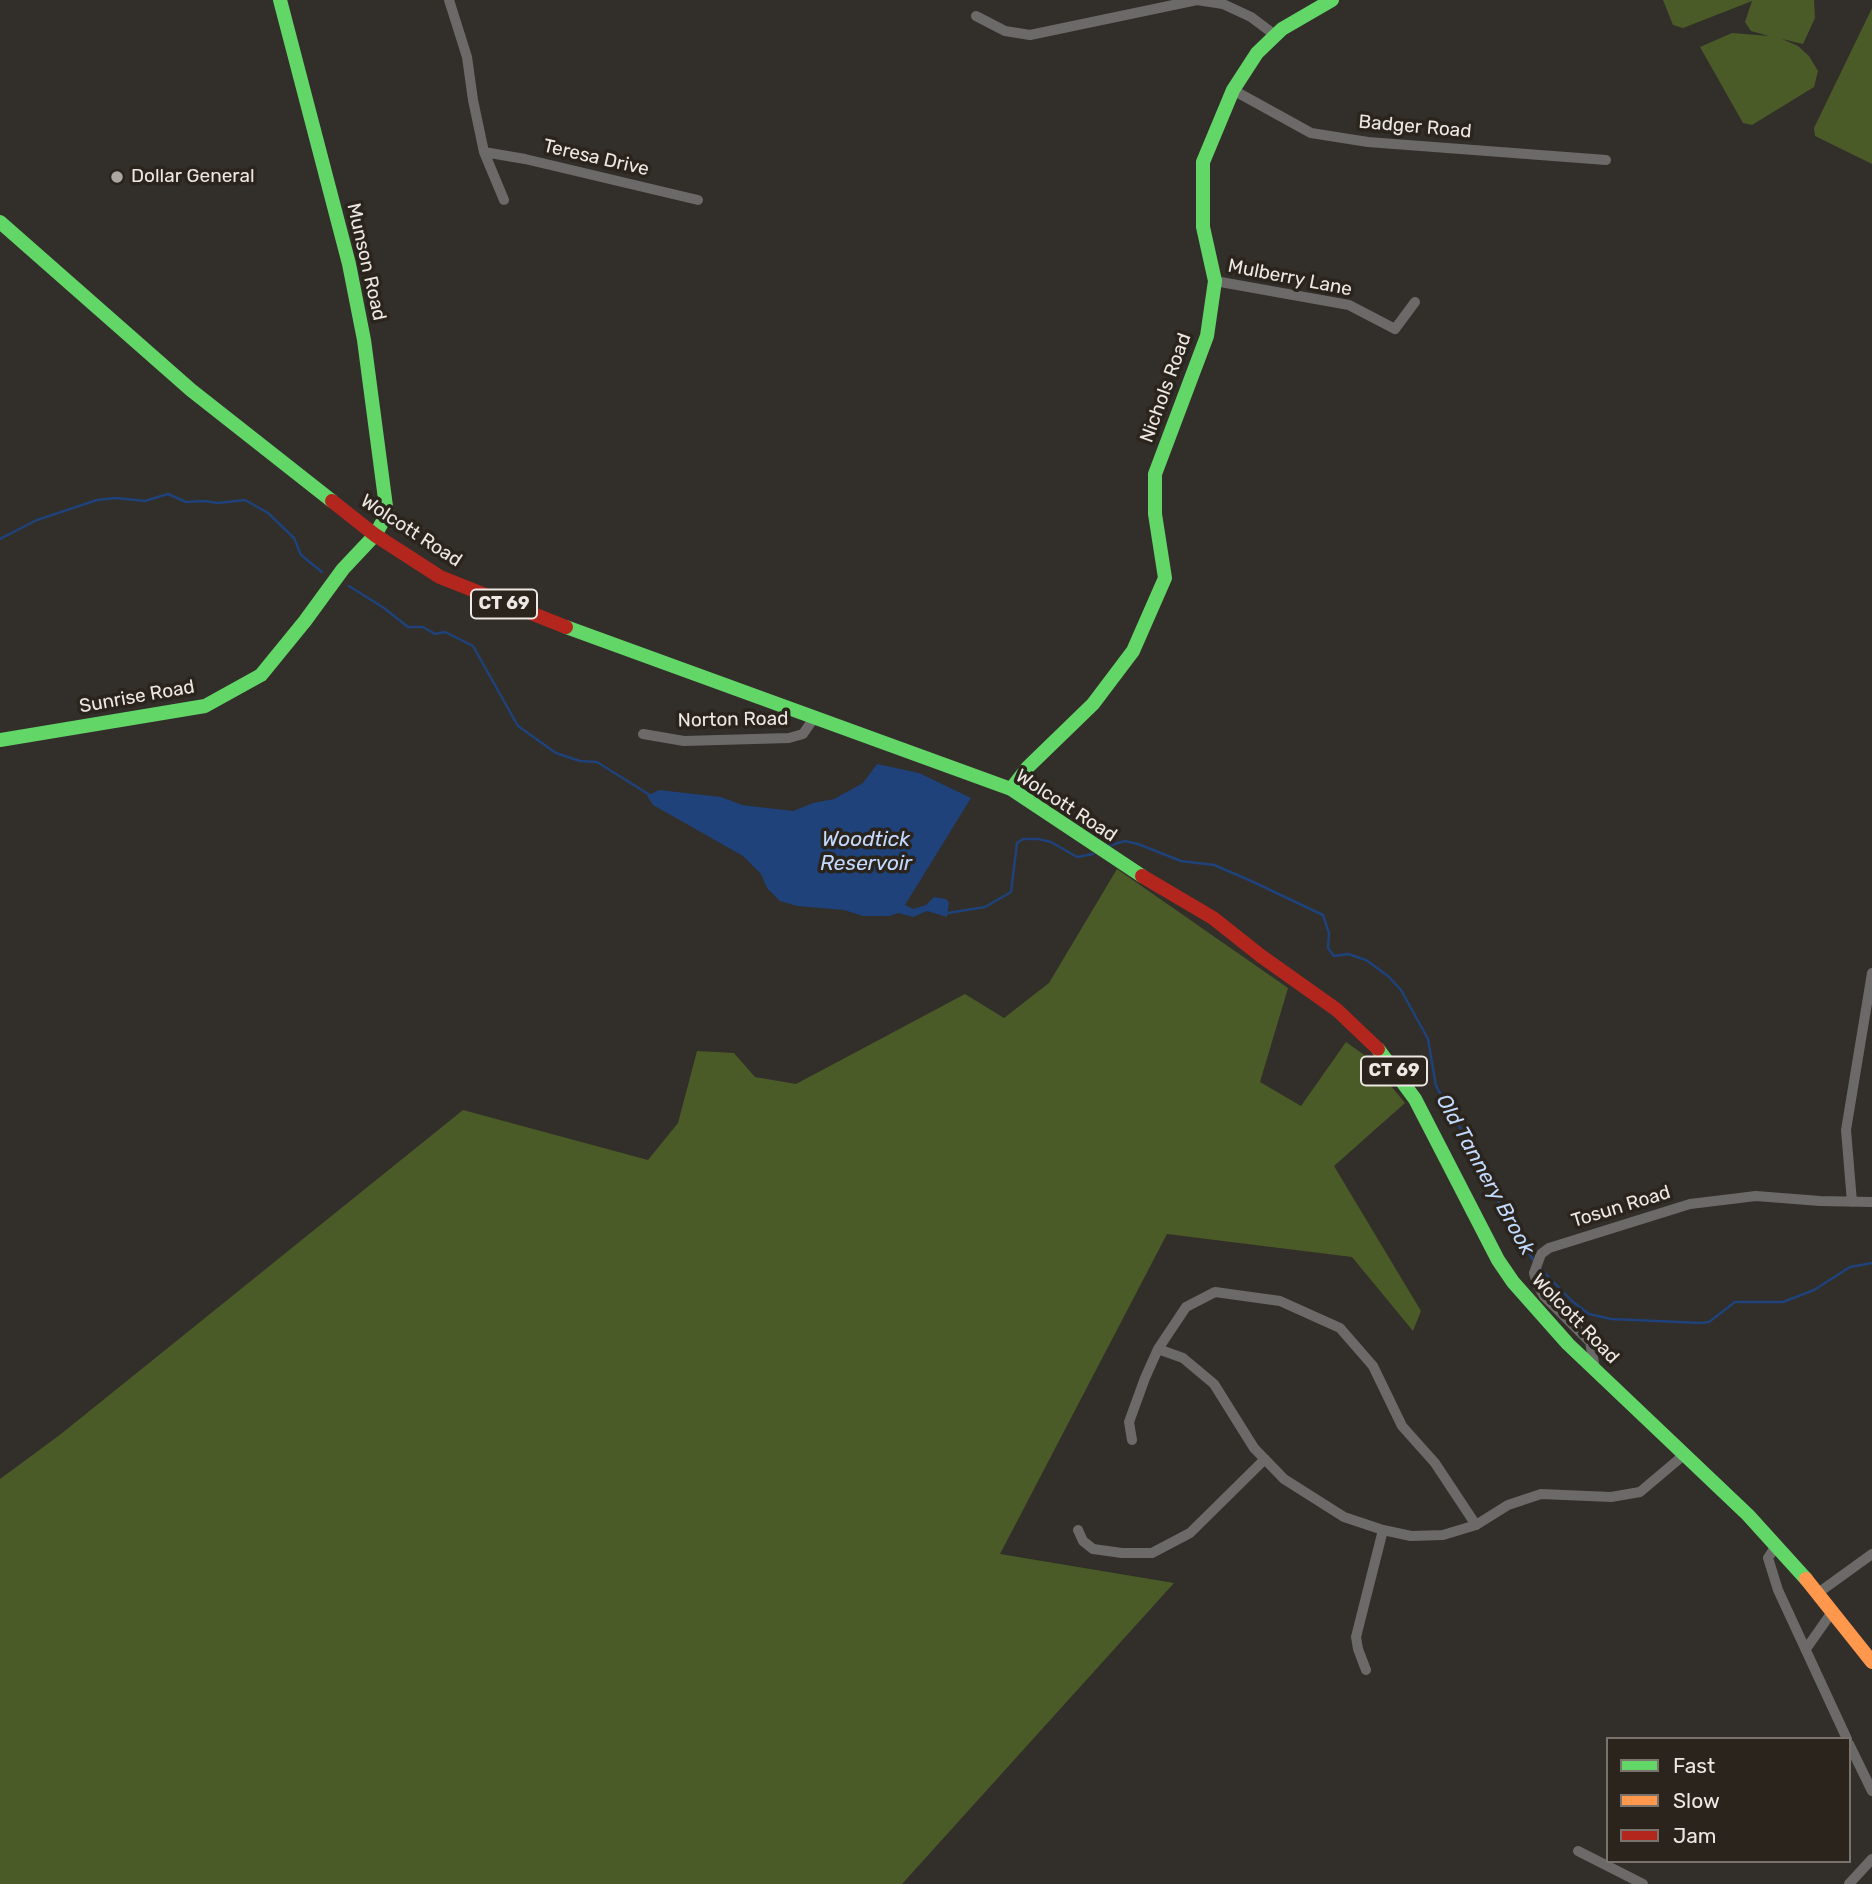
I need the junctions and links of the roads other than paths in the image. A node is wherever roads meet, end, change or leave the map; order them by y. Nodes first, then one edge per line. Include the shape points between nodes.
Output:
1 (280, 0) edge
2 (449, 0) edge
3 (1332, 0) edge
4 (976, 16) dead end
5 (1275, 35) junction
6 (1233, 90) junction
7 (484, 152) junction
8 (1606, 160) dead end
9 (504, 200) dead end
10 (698, 200) dead end
11 (0, 222) edge
12 (1214, 281) junction
13 (1415, 302) dead end
14 (375, 535) junction
15 (814, 718) junction
16 (643, 734) dead end
17 (0, 740) edge
18 (1011, 789) junction
19 (1872, 974) edge
20 (1852, 1202) junction
21 (1872, 1202) edge
22 (1158, 1349) junction
23 (1595, 1369) junction
24 (1132, 1440) dead end
25 (1685, 1454) junction
26 (1265, 1460) junction
27 (1476, 1525) junction
28 (1078, 1530) dead end
29 (1383, 1530) junction
30 (1776, 1546) junction
31 (1872, 1554) edge
32 (1818, 1594) junction
33 (1832, 1612) junction
34 (1806, 1649) junction
35 (1872, 1661) edge
36 (1366, 1670) dead end
37 (1846, 1737) edge
38 (1851, 1748) edge
39 (1872, 1791) edge
40 (1578, 1851) dead end
41 (1872, 1859) edge
42 (1643, 1884) edge
43 (1849, 1884) edge

1 - 14 main road, Munson Road via 349,264 364,340 387,514
2 - 7 street via 467,57
3 - 5 main road, Nichols Road
4 - 5 street via 1005,31 1030,35 1198,0 1223,4
5 - 6 main road, Nichols Road
6 - 8 street, Badger Road via 1311,133 1368,142
6 - 12 main road, Nichols Road via 1203,162 1203,227
7 - 9 street
7 - 10 street, Teresa Drive
11 - 14 main road, Wolcott Road / CT 69 via 191,390
12 - 13 street, Mulberry Lane via 1349,305 1395,329
12 - 18 main road, Nichols Road via 1207,336 1155,474 1155,514 1165,578 1133,651 1093,704 1028,766
14 - 15 main road, Wolcott Road / CT 69 via 440,577 513,608
14 - 17 main road, Sunrise Road via 261,675 205,706
15 - 16 street, Norton Road via 803,734 789,738 684,741
15 - 18 main road, Wolcott Road / CT 69
18 - 23 main road, Wolcott Road / CT 69 via 1213,918 1337,1010 1378,1049 1415,1099 1498,1260 1533,1306
19 - 20 street via 1846,1130
20 - 21 street, Tosun Road
20 - 23 street, Tosun Road via 1756,1196 1690,1204 1545,1251 1534,1273 1537,1284 1590,1342
22 - 24 street via 1129,1422
22 - 26 street via 1183,1358 1214,1384
22 - 27 street via 1186,1307 1215,1292 1280,1301 1340,1328 1373,1366 1402,1426 1435,1463
23 - 25 main road, Wolcott Road / CT 69
25 - 27 street via 1640,1492 1611,1497 1541,1494 1508,1505
25 - 30 main road, Wolcott Road / CT 69
26 - 28 street via 1190,1533 1152,1553 1093,1549
26 - 29 street via 1284,1479 1344,1517
27 - 29 street via 1443,1535 1411,1536
29 - 36 street via 1356,1637
30 - 32 main road, Wolcott Road / CT 69
30 - 34 street via 1768,1558
31 - 32 street
32 - 33 main road, Wolcott Road / CT 69
33 - 34 street
33 - 35 main road, Wolcott Road / CT 69
34 - 37 street
38 - 39 street
40 - 42 street
41 - 43 street

